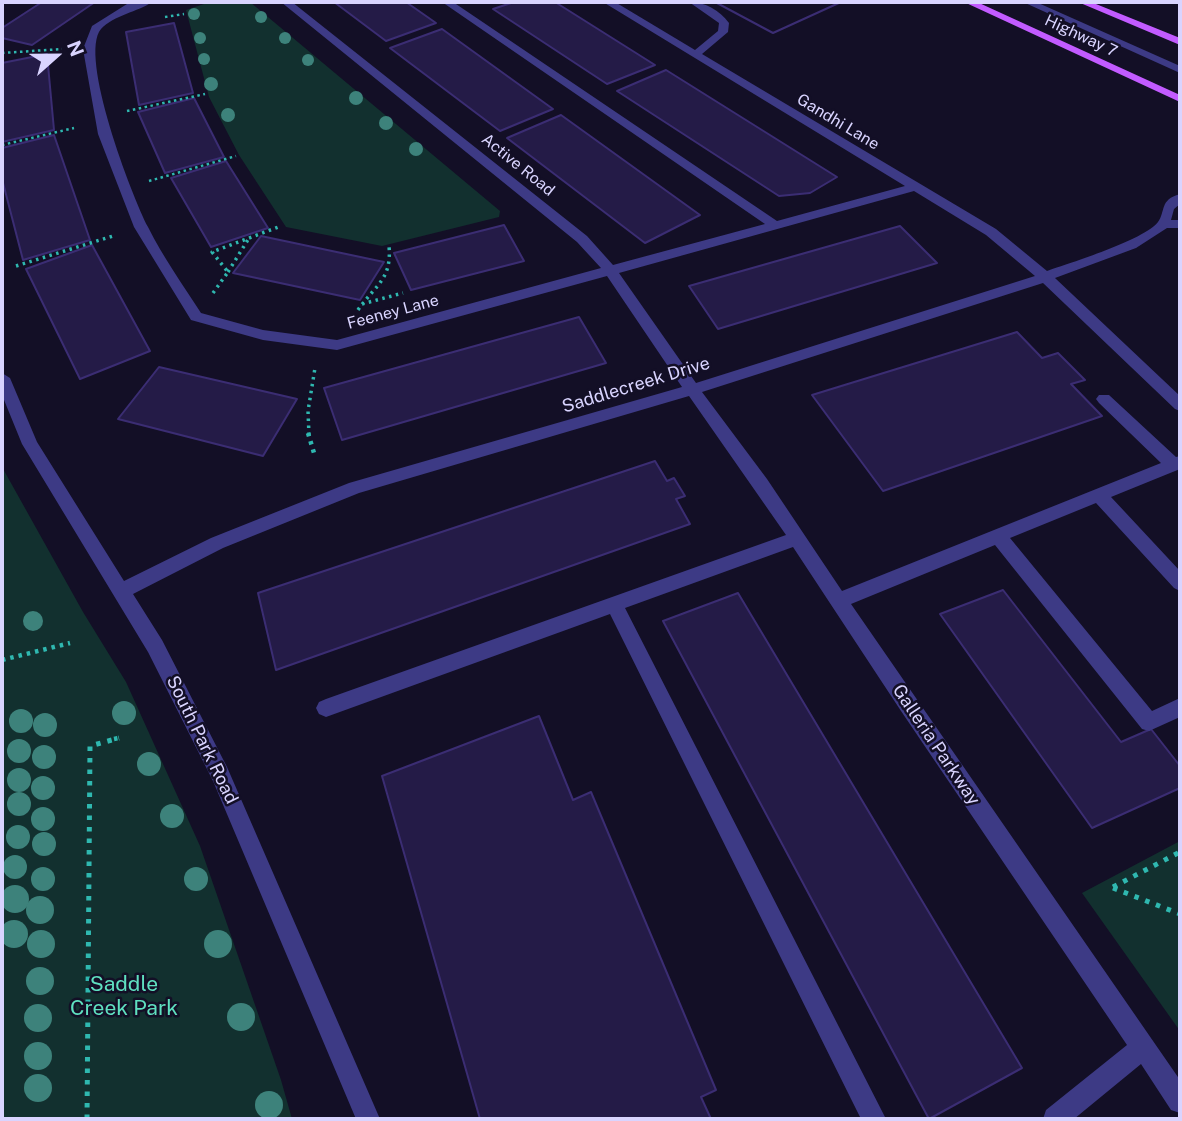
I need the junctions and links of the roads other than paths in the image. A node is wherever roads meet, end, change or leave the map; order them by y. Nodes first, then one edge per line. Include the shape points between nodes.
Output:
1 (147, 2) edge
2 (286, 2) edge
3 (447, 2) edge
4 (608, 2) edge
5 (694, 2) edge
6 (969, 2) edge
7 (1028, 2) edge
8 (1083, 2) edge
9 (1180, 42) edge
10 (696, 54) junction
11 (1180, 70) edge
12 (1180, 99) edge
13 (915, 187) junction
14 (1180, 198) edge
15 (1172, 224) edge
16 (775, 225) junction
17 (610, 270) junction
18 (1045, 277) junction
19 (4, 388) edge
20 (693, 389) junction
21 (1104, 398) dead end
22 (1180, 405) edge
23 (1177, 464) edge
24 (1099, 495) junction
25 (998, 536) junction
26 (797, 538) junction
27 (1180, 583) edge
28 (121, 591) junction
29 (838, 601) junction
30 (614, 604) junction
31 (1180, 707) edge
32 (326, 708) dead end
33 (1143, 1047) junction
34 (1180, 1101) edge
35 (369, 1119) edge
36 (874, 1119) edge
37 (1055, 1119) edge

1 - 17 street, Feeney Lane via 131,6 96,28 88,49 102,119 141,228 196,317 264,335 337,345
2 - 17 street, Active Road via 582,239
3 - 16 street
4 - 10 street, Gandhi Lane
5 - 10 street via 724,23 723,32
6 - 12 main road, Highway 7
7 - 11 street
8 - 9 main road, Highway 7
10 - 13 street, Gandhi Lane
13 - 16 street, Feeney Lane
13 - 18 street, Gandhi Lane via 991,232
14 - 15 street, Saddlecreek Drive via 1168,208
15 - 18 street, Saddlecreek Drive via 1131,245
16 - 17 street, Feeney Lane
17 - 20 street, Active Road
18 - 20 street, Saddlecreek Drive
18 - 22 street, Gandhi Lane
19 - 28 street, South Park Road via 30,444
20 - 26 street, Galleria Parkway
20 - 28 street, Saddlecreek Drive via 355,488 217,543
21 - 23 street
23 - 24 street
24 - 25 street
24 - 27 street
25 - 29 street
25 - 31 street via 1149,722
26 - 29 street, Galleria Parkway
26 - 30 street
28 - 35 street, South Park Road via 155,646 220,774
29 - 33 street, Galleria Parkway
30 - 32 street
30 - 36 street
33 - 34 street, Galleria Parkway
33 - 37 street

